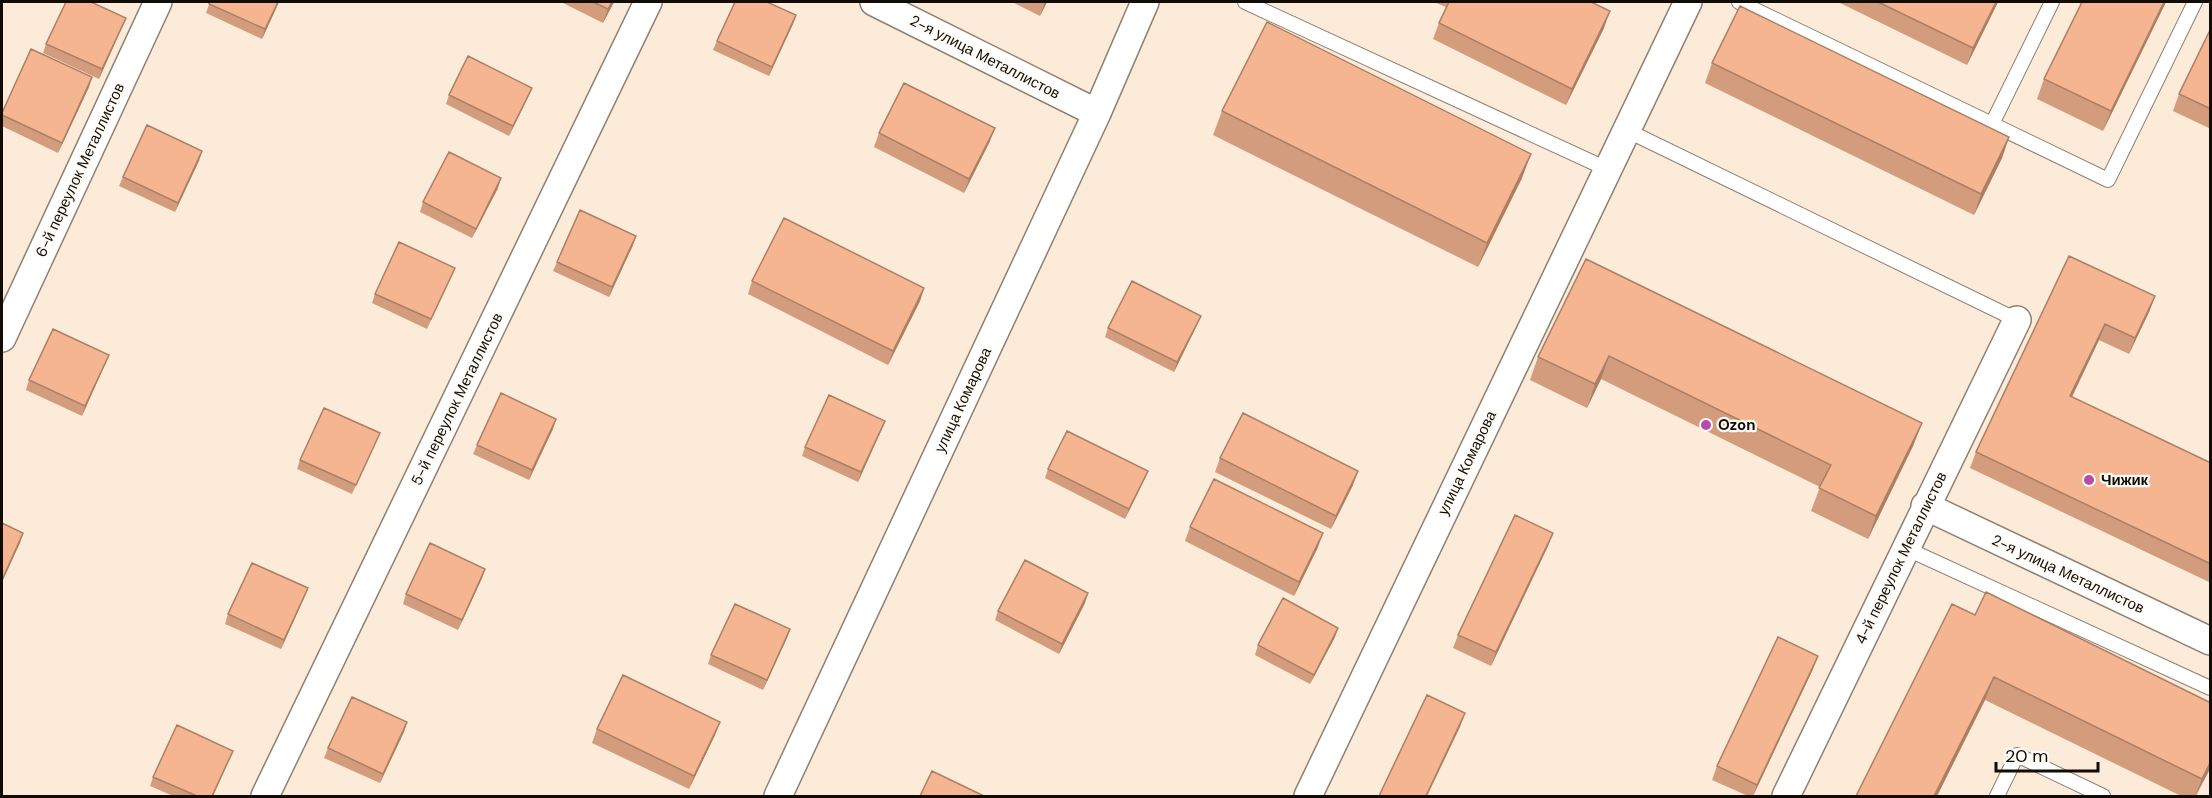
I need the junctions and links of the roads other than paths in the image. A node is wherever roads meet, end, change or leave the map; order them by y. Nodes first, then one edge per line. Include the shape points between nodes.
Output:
1 (158, 2) edge
2 (648, 2) edge
3 (874, 2) edge
4 (1145, 2) edge
5 (1245, 2) edge
6 (1688, 2) edge
7 (1739, 2) edge
8 (2052, 2) edge
9 (2195, 2) edge
10 (1097, 113) junction
11 (1992, 124) junction
12 (1626, 130) junction
13 (1607, 169) junction
14 (2017, 320) joint
15 (2, 338) edge
16 (1925, 506) junction
17 (1905, 548) junction
18 (2211, 641) edge
19 (2211, 688) edge
20 (265, 796) edge
21 (778, 796) edge
22 (1308, 796) edge
23 (1786, 796) edge
24 (1997, 796) edge
25 (2103, 796) edge

1 - 15 street, 6-й переулок Металлистов
2 - 20 street, 5-й переулок Металлистов
3 - 10 street, 2-я улица Металлистов
4 - 10 street, улица Комарова
5 - 13 lane
6 - 12 street, улица Комарова
7 - 11 lane
8 - 11 lane
9 - 11 lane via 2108,180
10 - 21 street, улица Комарова
12 - 13 street, улица Комарова
12 - 14 lane
13 - 22 street, улица Комарова
14 - 16 street, 4-й переулок Металлистов
16 - 17 street, 4-й переулок Металлистов
16 - 18 street, 2-я улица Металлистов
17 - 19 lane
17 - 23 street, 4-й переулок Металлистов
24 - 25 lane via 2017,755

